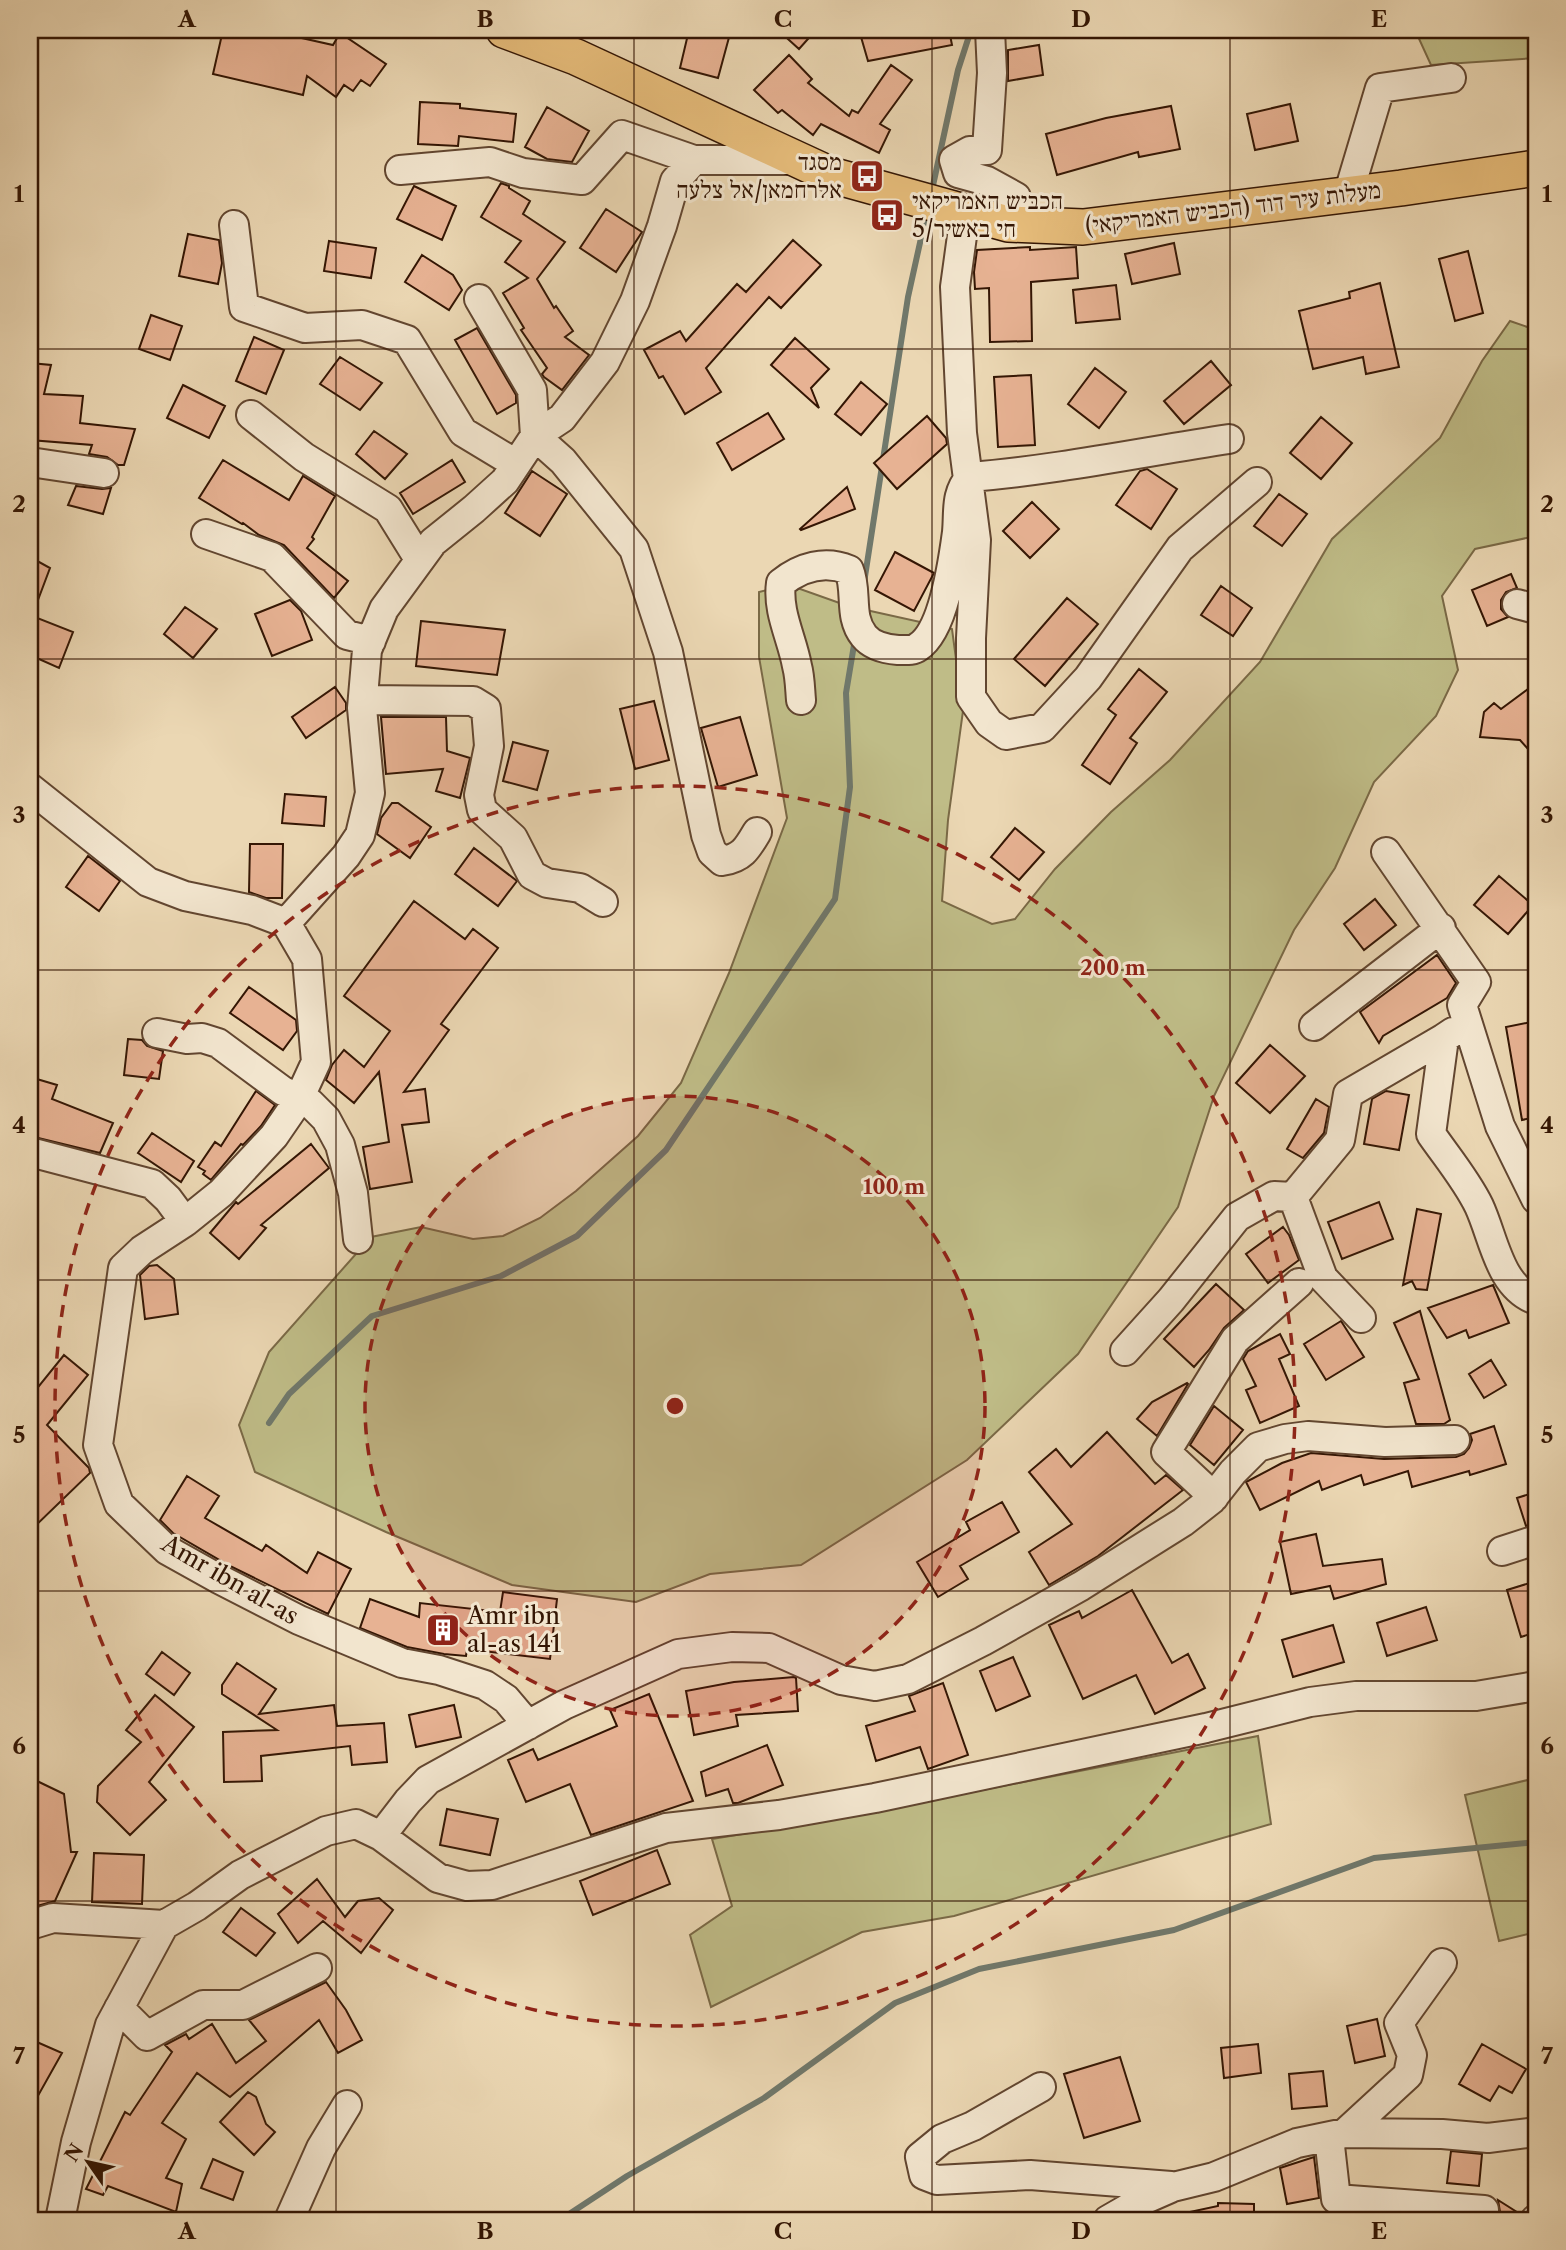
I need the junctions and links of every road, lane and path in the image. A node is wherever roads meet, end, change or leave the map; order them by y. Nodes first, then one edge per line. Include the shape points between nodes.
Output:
1 (504, 30) edge
2 (990, 30) edge
3 (1451, 78) dead end
4 (694, 160) junction
5 (796, 160) junction
6 (1536, 168) edge
7 (400, 170) dead end
8 (1348, 195) junction
9 (965, 214) junction
10 (234, 225) dead end
11 (1022, 225) junction
12 (479, 299) dead end
13 (251, 415) dead end
14 (535, 436) junction
15 (1229, 439) dead end
16 (30, 461) edge
17 (516, 464) junction
18 (104, 473) dead end
19 (970, 477) junction
20 (1257, 482) dead end
21 (206, 534) dead end
22 (419, 559) junction
23 (371, 640) junction
24 (363, 699) junction
25 (801, 700) dead end
26 (30, 788) edge
27 (757, 832) dead end
28 (1386, 852) dead end
29 (603, 902) dead end
30 (286, 923) junction
31 (1441, 928) junction
32 (1314, 1026) dead end
33 (1455, 1031) junction
34 (157, 1033) dead end
35 (299, 1097) junction
36 (30, 1152) edge
37 (1293, 1197) junction
38 (1536, 1199) edge
39 (185, 1222) junction
40 (358, 1239) dead end
41 (1299, 1283) dead end
42 (1536, 1300) edge
43 (1361, 1318) dead end
44 (1125, 1351) dead end
45 (1455, 1440) dead end
46 (1214, 1497) junction
47 (1536, 1540) edge
48 (1502, 1551) dead end
49 (1536, 1686) edge
50 (528, 1725) junction
51 (381, 1836) junction
52 (30, 1925) edge
53 (164, 1925) junction
54 (1442, 1964) dead end
55 (317, 1968) dead end
56 (118, 2008) junction
57 (1041, 2087) dead end
58 (347, 2105) dead end
59 (1337, 2135) junction
60 (1529, 2140) edge
61 (1174, 2187) junction
62 (60, 2220) edge
63 (289, 2220) edge
64 (1108, 2220) edge
65 (1475, 2220) edge

1 - 5 main road, מעלות עיר דוד (הכביש האמריקאי) via 576,57
2 - 11 street via 987,150 970,151 954,160 958,173 1016,197
3 - 8 street via 1380,88
4 - 5 street
4 - 7 street via 621,135 582,180 523,173 490,162
4 - 14 street via 675,181 635,301 613,350 562,418
5 - 9 main road, מעלות עיר דוד (הכביש האמריקאי) via 831,175
6 - 8 main road, מעלות עיר דוד (הכביש האמריקאי)
8 - 11 main road, מעלות עיר דוד (הכביש האמריקאי) via 1083,227
9 - 11 main road, מעלות עיר דוד (הכביש האמריקאי)
9 - 19 street via 956,287 962,433
10 - 17 street via 244,307 305,328 362,325 407,340 463,432
12 - 14 street via 532,390
13 - 22 street via 304,457 388,509
14 - 17 street
14 - 27 street via 563,461 634,549 668,652 712,852 722,861 736,859
15 - 19 street via 1053,469
16 - 18 street
17 - 22 street via 505,481
19 - 20 street via 976,540 971,697 989,723 1006,735 1042,728 1088,678 1180,548
19 - 25 street via 961,486 957,531 937,621 929,638 916,649 888,649 864,636 854,615 854,582 849,570 834,564 816,566 793,573 781,583 779,595
21 - 23 street via 272,557 347,635
22 - 23 street via 384,608
23 - 24 street
24 - 29 street via 474,701 486,709 489,746 479,795 482,810 513,838 532,875 547,883 580,888
24 - 30 street via 370,793 360,835
26 - 30 street via 148,882 186,897
28 - 31 street
30 - 35 street, Amr ibn al-as via 307,959 314,1014 316,1062
31 - 32 street
31 - 33 street via 1476,982 1462,1005
33 - 37 street via 1348,1094 1340,1140
33 - 38 street
33 - 42 street via 1431,1134 1479,1205 1503,1269 1525,1296
34 - 35 street via 218,1043 261,1077
35 - 39 street, Amr ibn al-as via 274,1136 221,1193
35 - 40 street via 326,1119 340,1145 353,1193
36 - 39 street via 152,1184
37 - 43 street via 1322,1278
37 - 44 street via 1274,1196 1237,1217
39 - 50 street, Amr ibn al-as via 123,1268 98,1446 119,1504 167,1550 219,1579 299,1620 402,1663 485,1685 506,1699
41 - 46 street via 1235,1340 1166,1452
45 - 46 street via 1284,1439 1258,1447
46 - 50 street via 1082,1586 908,1679 875,1686 841,1680 769,1648 732,1647 678,1654
47 - 48 street
49 - 51 street via 1476,1696 1356,1696 1310,1702 902,1793 779,1815 666,1828 492,1885 467,1886 438,1878
50 - 51 street via 428,1780
51 - 53 street via 356,1824 326,1831 240,1875
52 - 53 street via 53,1918
53 - 56 street
54 - 59 street via 1399,2023 1412,2055 1408,2075
55 - 56 street via 243,2005 202,2005 147,2036
56 - 62 street via 76,2142
57 - 61 street via 942,2139 920,2157 925,2175 937,2180 1030,2175
58 - 63 street via 321,2148
59 - 60 street via 1442,2134
59 - 61 street via 1297,2143 1214,2178
59 - 65 street via 1336,2199 1485,2210
61 - 64 street

